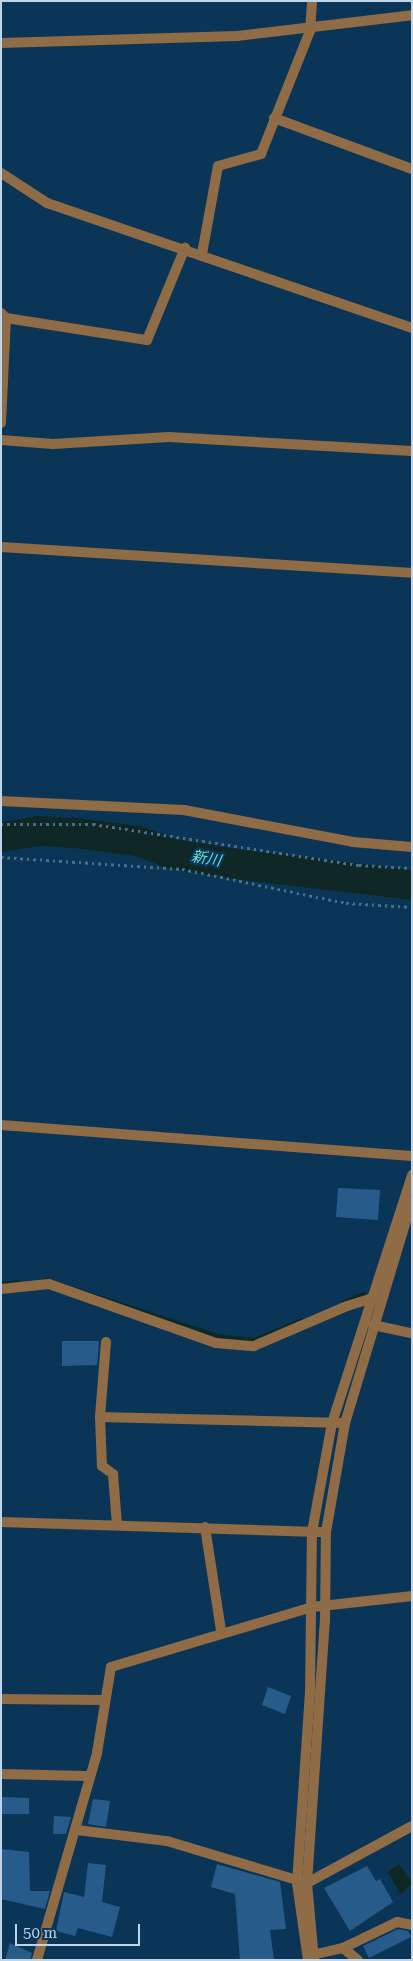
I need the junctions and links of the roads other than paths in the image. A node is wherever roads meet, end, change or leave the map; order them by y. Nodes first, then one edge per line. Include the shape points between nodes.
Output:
1 (312, 1) edge
2 (412, 15) edge
3 (310, 31) junction
4 (1, 43) edge
5 (274, 118) junction
6 (412, 169) edge
7 (1, 174) edge
8 (185, 248) junction
9 (202, 254) junction
10 (4, 315) edge
11 (412, 328) edge
12 (1, 423) edge
13 (1, 440) edge
14 (412, 451) edge
15 (1, 547) edge
16 (412, 573) edge
17 (1, 802) edge
18 (412, 847) edge
19 (1, 1125) edge
20 (412, 1156) edge
21 (412, 1175) edge
22 (412, 1201) edge
23 (1, 1289) edge
24 (376, 1300) junction
25 (373, 1325) junction
26 (412, 1333) edge
27 (106, 1342) dead end
28 (100, 1417) junction
29 (332, 1423) junction
30 (345, 1423) junction
31 (1, 1522) edge
32 (117, 1524) junction
33 (205, 1527) junction
34 (312, 1532) junction
35 (326, 1532) junction
36 (412, 1596) edge
37 (312, 1607) junction
38 (325, 1607) junction
39 (222, 1630) junction
40 (1, 1699) edge
41 (102, 1700) junction
42 (1, 1774) edge
43 (86, 1776) junction
44 (412, 1826) edge
45 (77, 1830) junction
46 (302, 1883) junction
47 (412, 1925) edge
48 (343, 1948) junction
49 (311, 1958) edge
50 (37, 1960) edge
51 (358, 1960) edge

1 - 3 street
2 - 3 street
3 - 4 street
3 - 5 street
5 - 6 street
5 - 9 street via 260,154 218,166
7 - 8 street via 47,203
8 - 9 street
8 - 10 street via 148,340
9 - 11 street
10 - 12 street
13 - 14 street via 53,444 169,437
15 - 16 street
17 - 18 street via 184,810 353,842
19 - 20 street
21 - 24 street
22 - 24 street
23 - 24 street via 49,1284 216,1344 254,1346
24 - 25 street
24 - 29 street
25 - 26 street
25 - 30 street
27 - 28 street
28 - 29 street
28 - 32 street via 102,1466 113,1474
29 - 30 street
29 - 34 street
30 - 35 street
31 - 32 street
32 - 33 street
33 - 34 street
33 - 39 street
34 - 35 street
34 - 37 street
35 - 38 street
36 - 38 street
37 - 38 street
37 - 39 street
37 - 46 street
38 - 46 street
39 - 41 street via 112,1667
40 - 41 street
41 - 43 street via 96,1753
42 - 43 street
43 - 45 street
44 - 46 street
45 - 46 street via 167,1841
45 - 50 street
46 - 49 street
47 - 48 street via 396,1922
48 - 49 street
48 - 51 street

